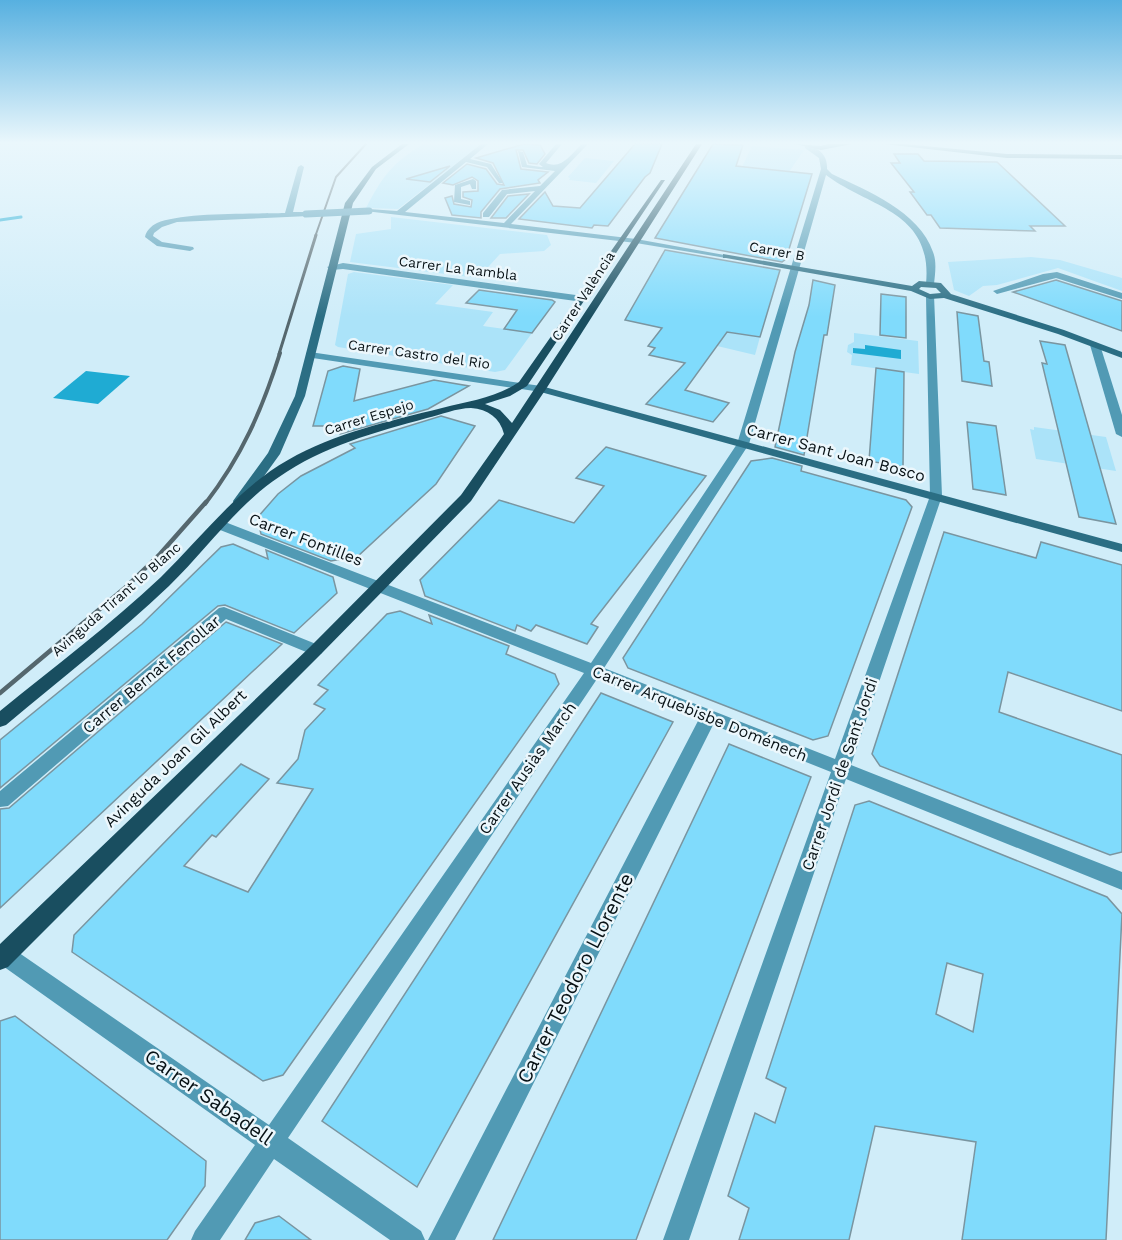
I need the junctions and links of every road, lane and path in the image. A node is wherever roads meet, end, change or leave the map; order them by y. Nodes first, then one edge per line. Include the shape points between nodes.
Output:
1 (292, 202) edge
2 (350, 202) edge
3 (413, 202) edge
4 (497, 202) edge
5 (529, 202) edge
6 (648, 202) edge
7 (661, 202) edge
8 (813, 202) edge
9 (878, 202) edge
10 (399, 213) junction
11 (288, 215) junction
12 (486, 215) dead end
13 (506, 225) junction
14 (622, 239) junction
15 (636, 241) junction
16 (190, 249) dead end
17 (331, 267) junction
18 (794, 268) junction
19 (998, 291) dead end
20 (935, 292) junction
21 (1122, 296) edge
22 (583, 299) junction
23 (1095, 345) junction
24 (310, 355) junction
25 (1122, 355) edge
26 (523, 384) junction
27 (541, 388) junction
28 (465, 405) junction
29 (510, 434) junction
30 (1122, 434) edge
31 (743, 444) junction
32 (936, 496) junction
33 (237, 504) junction
34 (220, 525) junction
35 (1122, 548) edge
36 (379, 586) junction
37 (316, 650) junction
38 (594, 671) junction
39 (709, 716) junction
40 (0, 720) edge
41 (840, 769) junction
42 (2, 800) dead end
43 (1122, 881) edge
44 (2, 957) edge
45 (270, 1140) junction
46 (204, 1240) edge
47 (412, 1240) edge
48 (441, 1240) edge
49 (676, 1240) edge

1 - 11 street
2 - 17 street, Avinguda Tirant lo Blanc
3 - 10 street
4 - 12 street
5 - 13 street
6 - 14 main road, Carrer València
7 - 15 main road, Carrer València
8 - 18 street, Carrer Ausiàs March
9 - 20 street, Carrer Jordi de Sant Jordi via 924,239 930,252
10 - 11 street, Carrer B, bridge
10 - 13 street, Carrer B
11 - 16 street, Carrer B via 177,220 150,232 154,241
13 - 14 street, Carrer B
14 - 15 street, Carrer B
14 - 22 main road, Carrer València
15 - 18 street, Carrer B
15 - 27 main road, Carrer València
17 - 22 street, Carrer La Rambla
17 - 24 street, Avinguda Tirant lo Blanc
18 - 20 street, Carrer B via 914,289 919,284
18 - 31 street, Carrer Ausiàs March
19 - 21 street via 1057,275
20 - 23 street
20 - 32 street, Carrer Jordi de Sant Jordi
22 - 26 main road, Carrer València
23 - 25 street
23 - 30 street
24 - 26 street, Carrer Castro del Rio
24 - 33 street, Avinguda Tirant lo Blanc via 300,396 283,439
26 - 27 street, Carrer Castro del Rio
26 - 28 main road, Carrer Espejo via 513,391
27 - 29 main road, Carrer València
27 - 31 street, Carrer Sant Joan Bosco
28 - 29 main road via 489,408 501,416
28 - 33 main road, Carrer Espejo via 324,447 275,473
29 - 36 main road, Carrer València via 466,498
31 - 32 street, Carrer Sant Joan Bosco
31 - 38 street, Carrer Ausiàs March
32 - 35 street, Carrer Sant Joan Bosco
32 - 41 street, Carrer Jordi de Sant Jordi
33 - 34 main road, Avinguda Tirant lo Blanc
34 - 36 street, Carrer Fontilles
34 - 40 main road, Avinguda Tirant lo Blanc via 165,582
36 - 37 main road, Avinguda Joan Gil Albert
36 - 38 street, Carrer Arquebisbe Doménech
37 - 42 street, Carrer Bernat Fenollar via 224,612
37 - 44 main road, Avinguda Joan Gil Albert
38 - 39 street, Carrer Arquebisbe Doménech
38 - 45 street, Carrer Ausiàs March
39 - 41 street, Carrer Arquebisbe Doménech
39 - 48 street, Carrer Teodoro Llorente
41 - 43 street, Carrer Arquebisbe Doménech
41 - 49 street, Carrer Jordi de Sant Jordi
44 - 45 street, Carrer Sabadell
45 - 46 street, Carrer Ausiàs March
45 - 47 street, Carrer Sabadell

